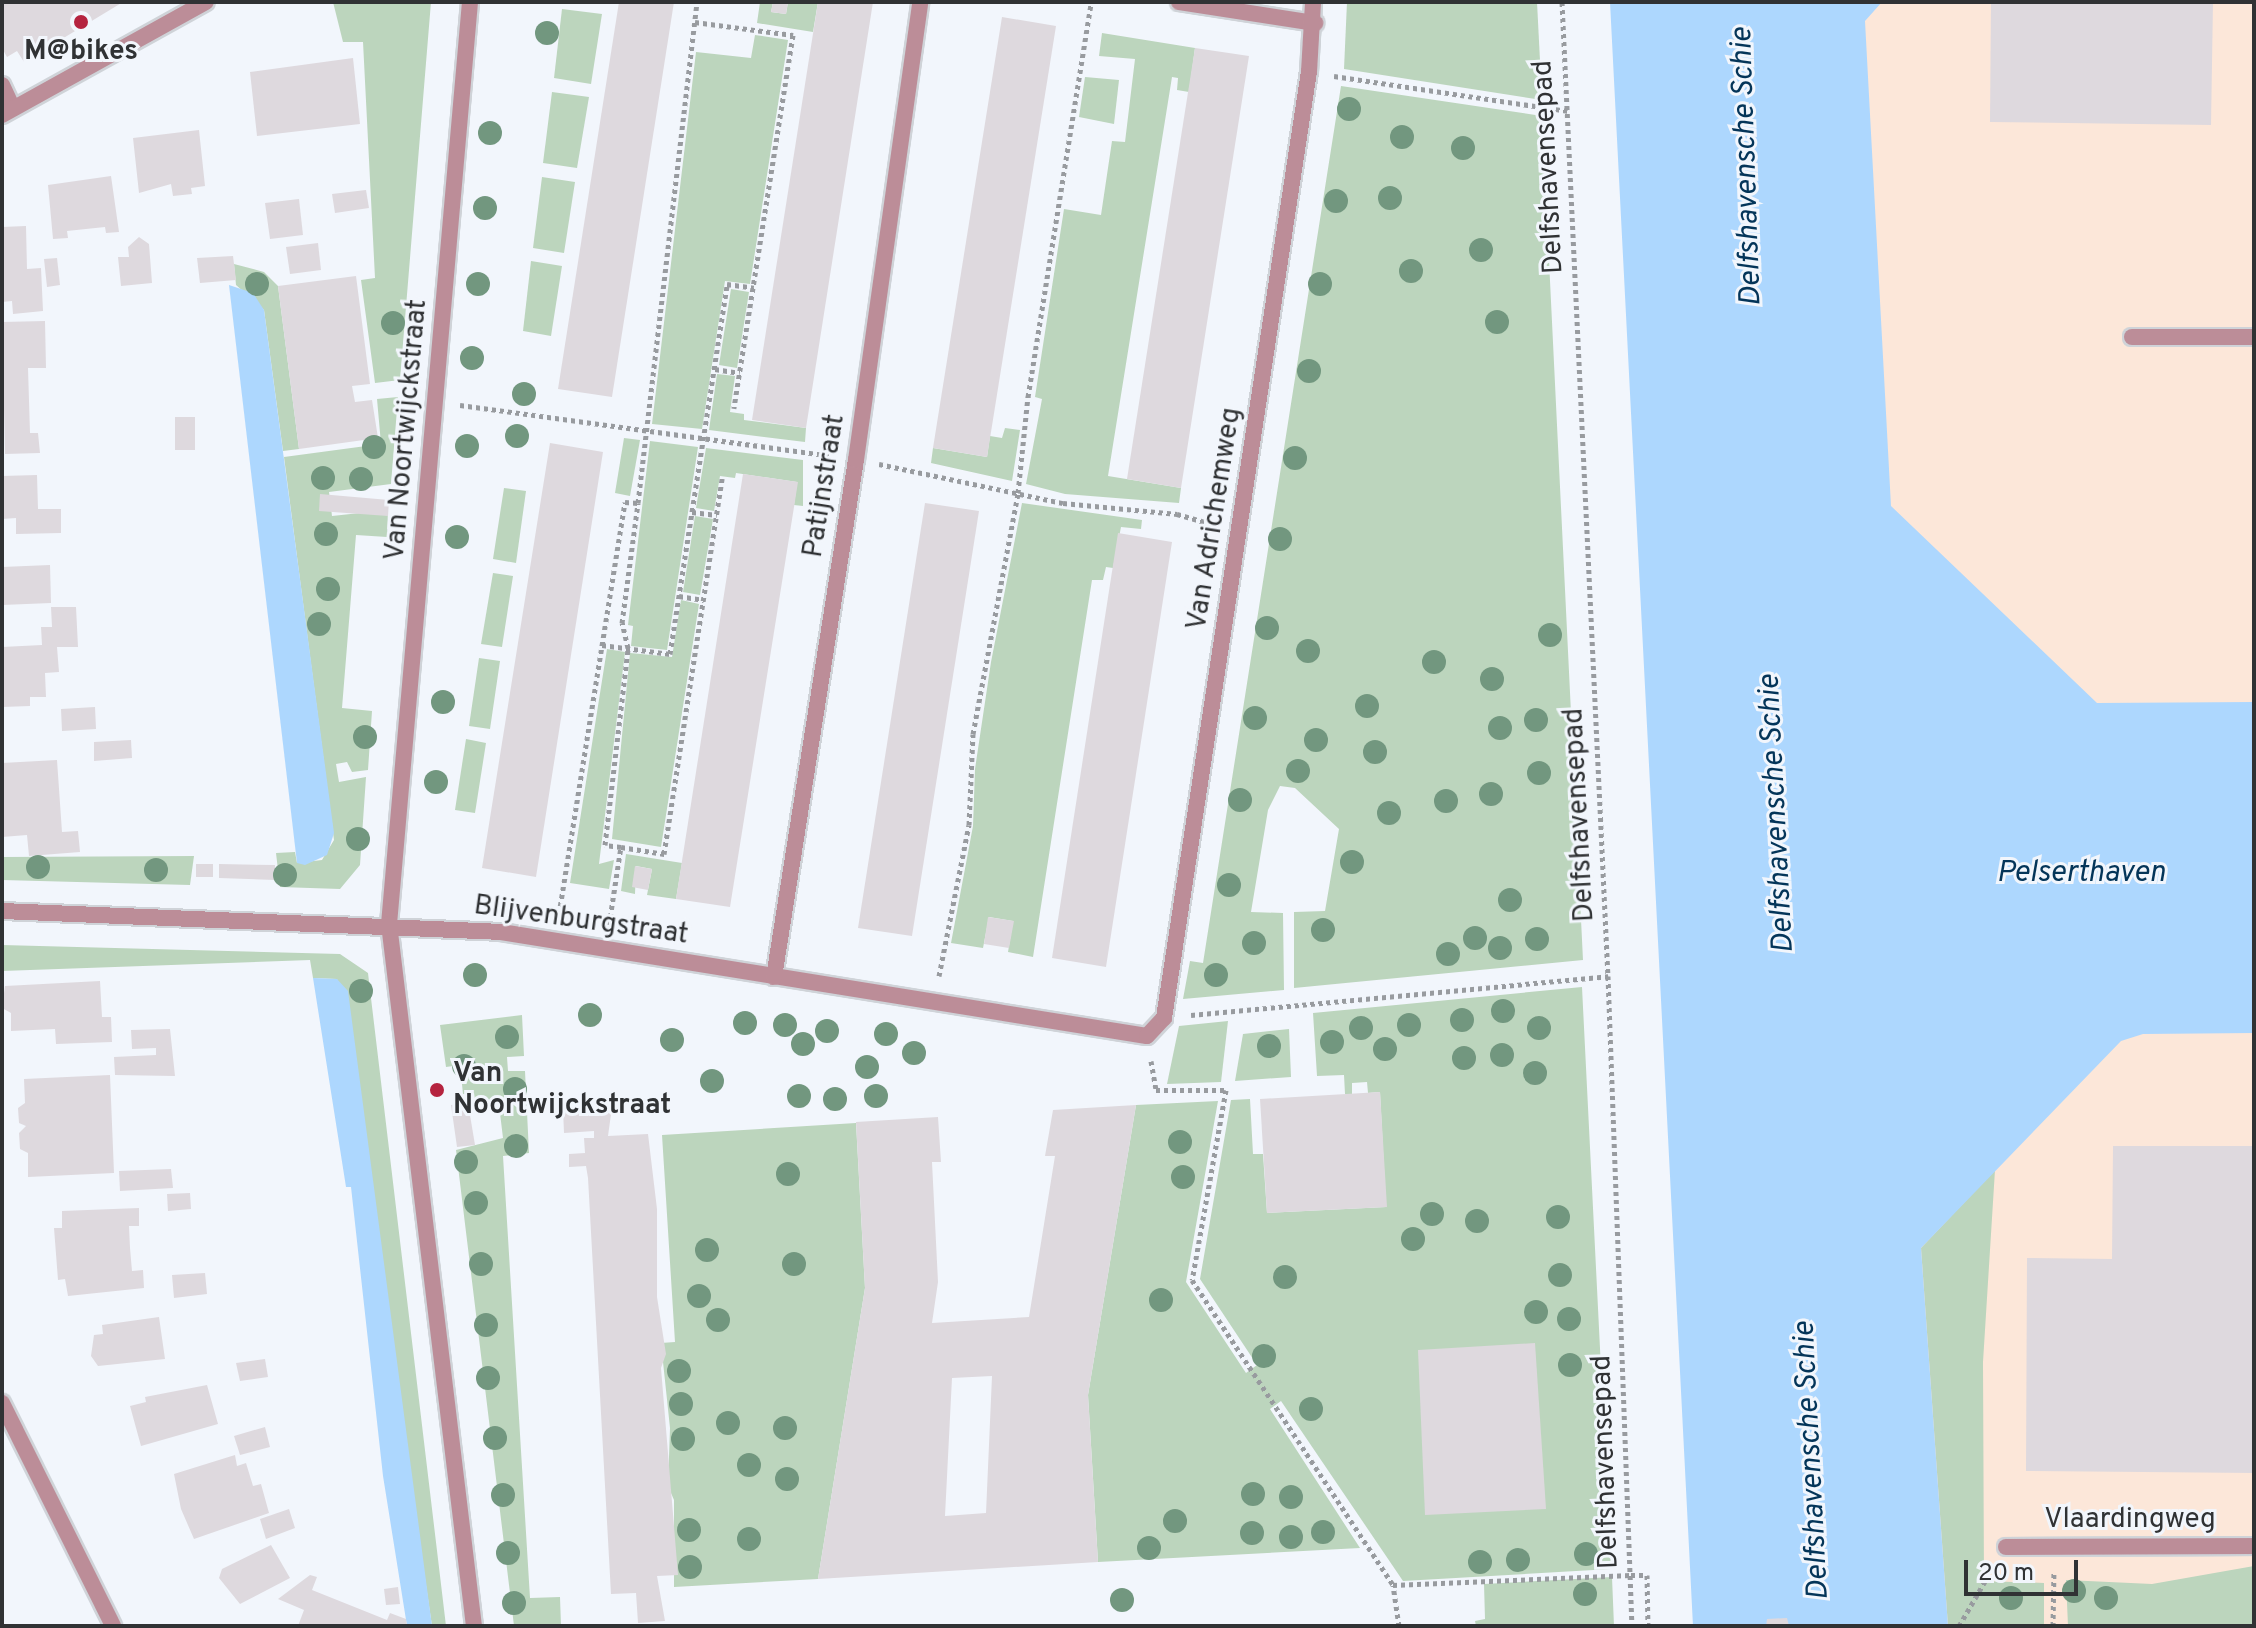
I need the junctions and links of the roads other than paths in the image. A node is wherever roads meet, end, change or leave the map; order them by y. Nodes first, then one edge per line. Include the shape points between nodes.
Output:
1 (206, 2) edge
2 (470, 2) edge
3 (920, 2) edge
4 (1179, 2) edge
5 (1313, 2) edge
6 (1315, 23) junction
7 (2, 85) edge
8 (8, 112) edge
9 (2132, 337) dead end
10 (2254, 337) edge
11 (2, 911) edge
12 (389, 924) junction
13 (774, 977) junction
14 (1147, 1036) joint
15 (2, 1403) edge
16 (2254, 1546) edge
17 (2006, 1547) road end
18 (113, 1626) edge
19 (474, 1626) edge

1 - 8 street
2 - 12 street, Van Noortwijckstraat
3 - 13 street, Patijnstraat via 856,460
4 - 6 street
5 - 6 street, Van Adrichemweg
6 - 14 street, Van Adrichemweg via 1164,1018
7 - 8 street
9 - 10 street
11 - 12 street, Blijvenburgstraat
12 - 13 street, Blijvenburgstraat via 501,932
12 - 19 street, Van Noortwijckstraat
13 - 14 street, Blijvenburgstraat
15 - 18 street
16 - 17 street, Vlaardingweg

